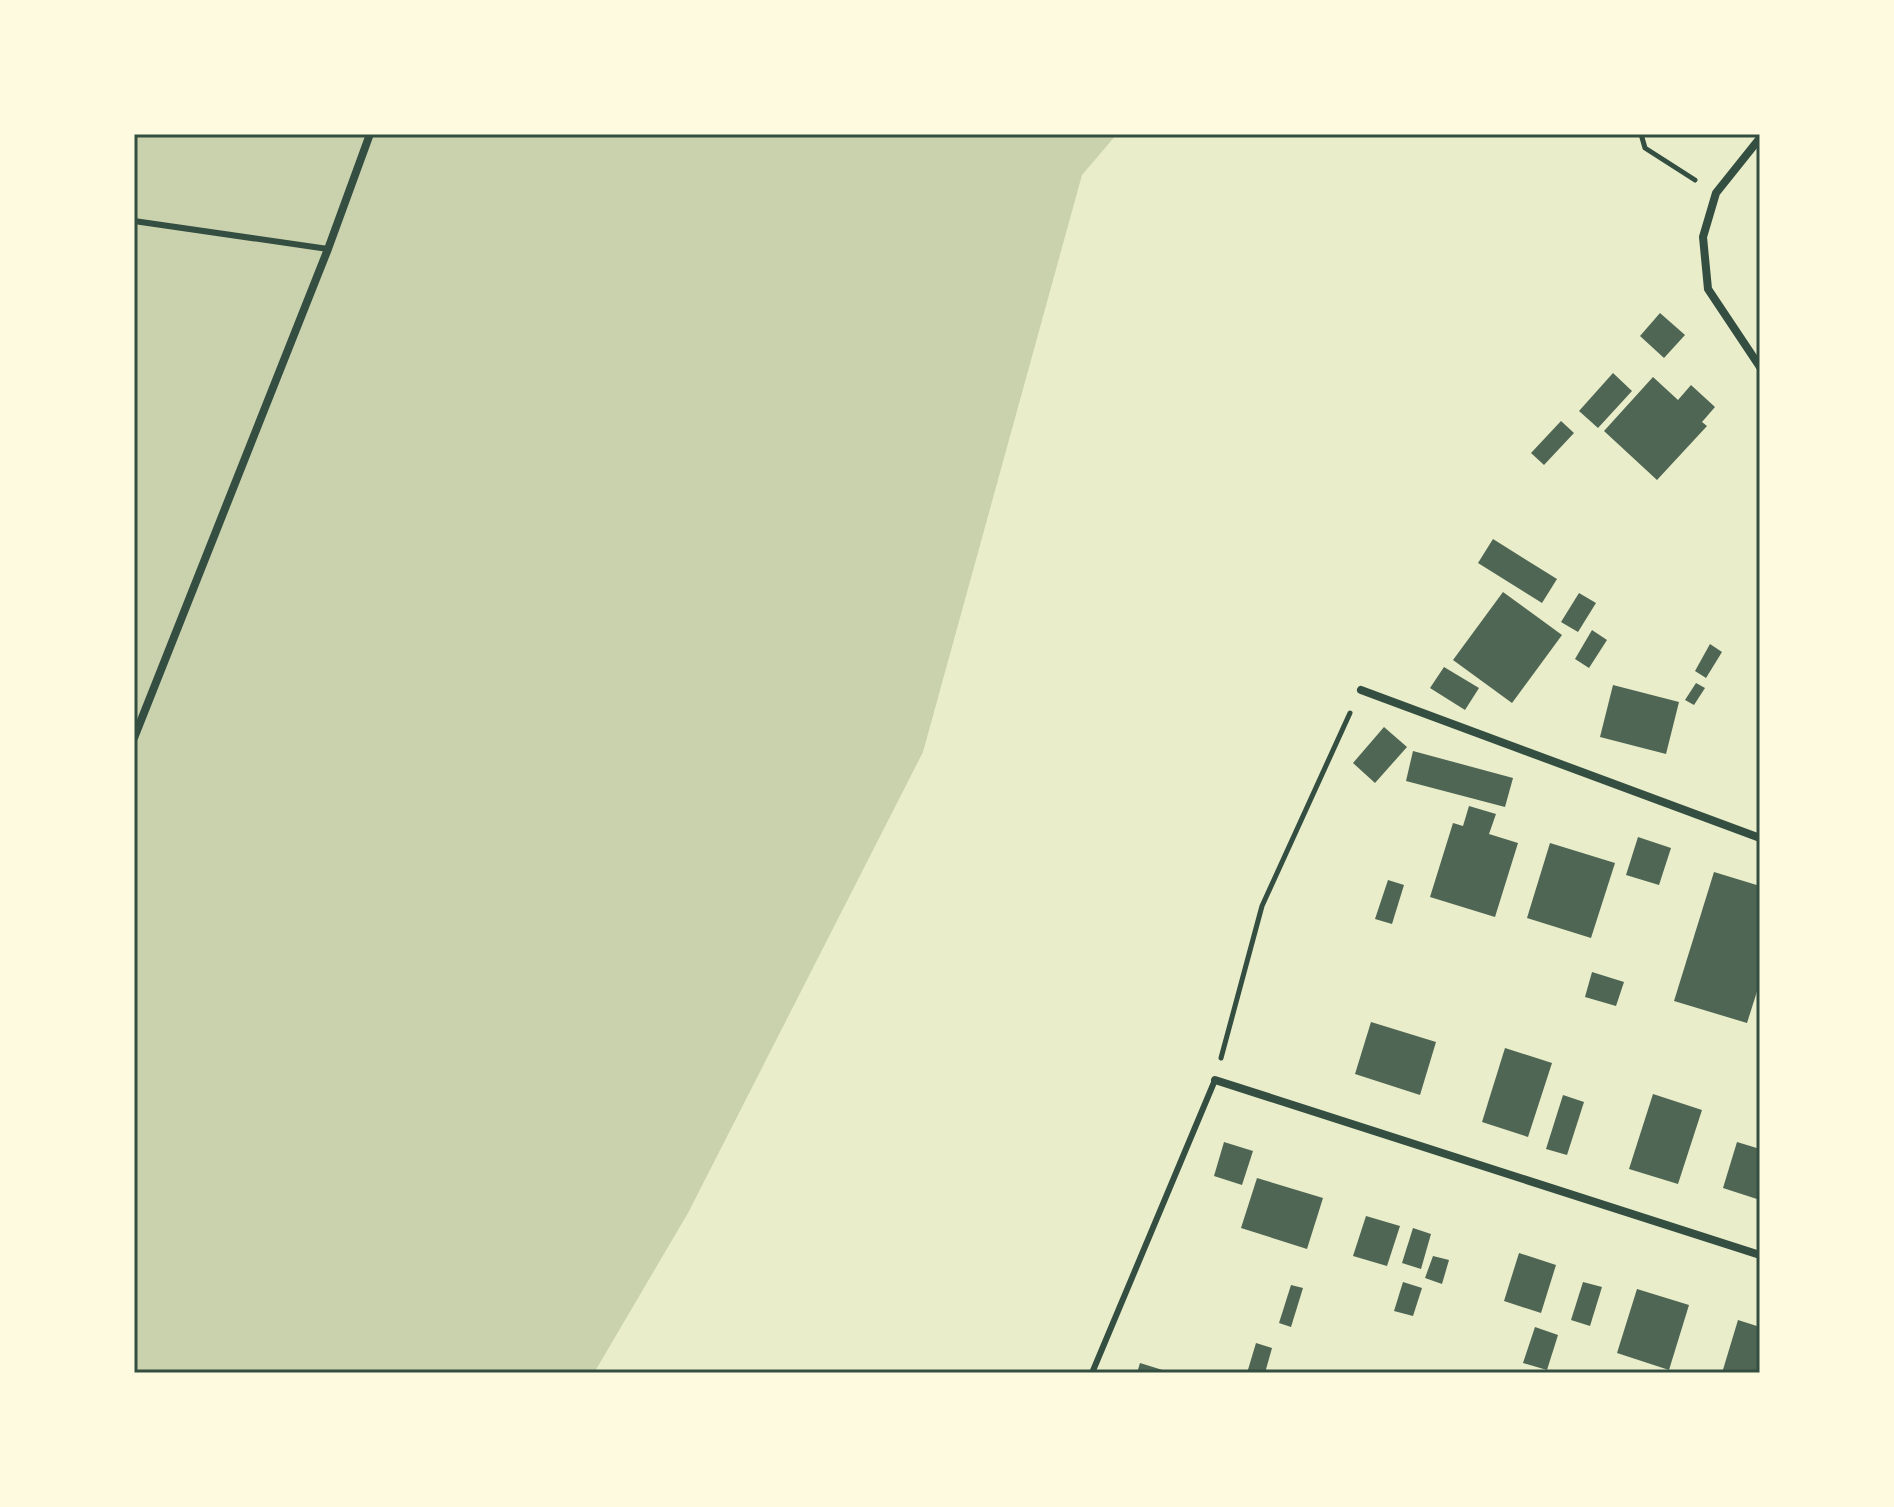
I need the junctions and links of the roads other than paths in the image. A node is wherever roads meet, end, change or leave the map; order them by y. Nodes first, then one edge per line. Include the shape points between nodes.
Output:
1 (370, 134) edge
2 (1760, 138) edge
3 (134, 221) edge
4 (328, 249) junction
5 (1760, 367) edge
6 (1361, 690) road end
7 (134, 738) edge
8 (1760, 838) edge
9 (1215, 1080) joint
10 (1760, 1255) edge
11 (1092, 1373) edge

1 - 4 street
2 - 5 street via 1716,193 1703,237 1708,289
3 - 4 lane
4 - 7 street
6 - 8 street
9 - 10 street
9 - 11 lane

